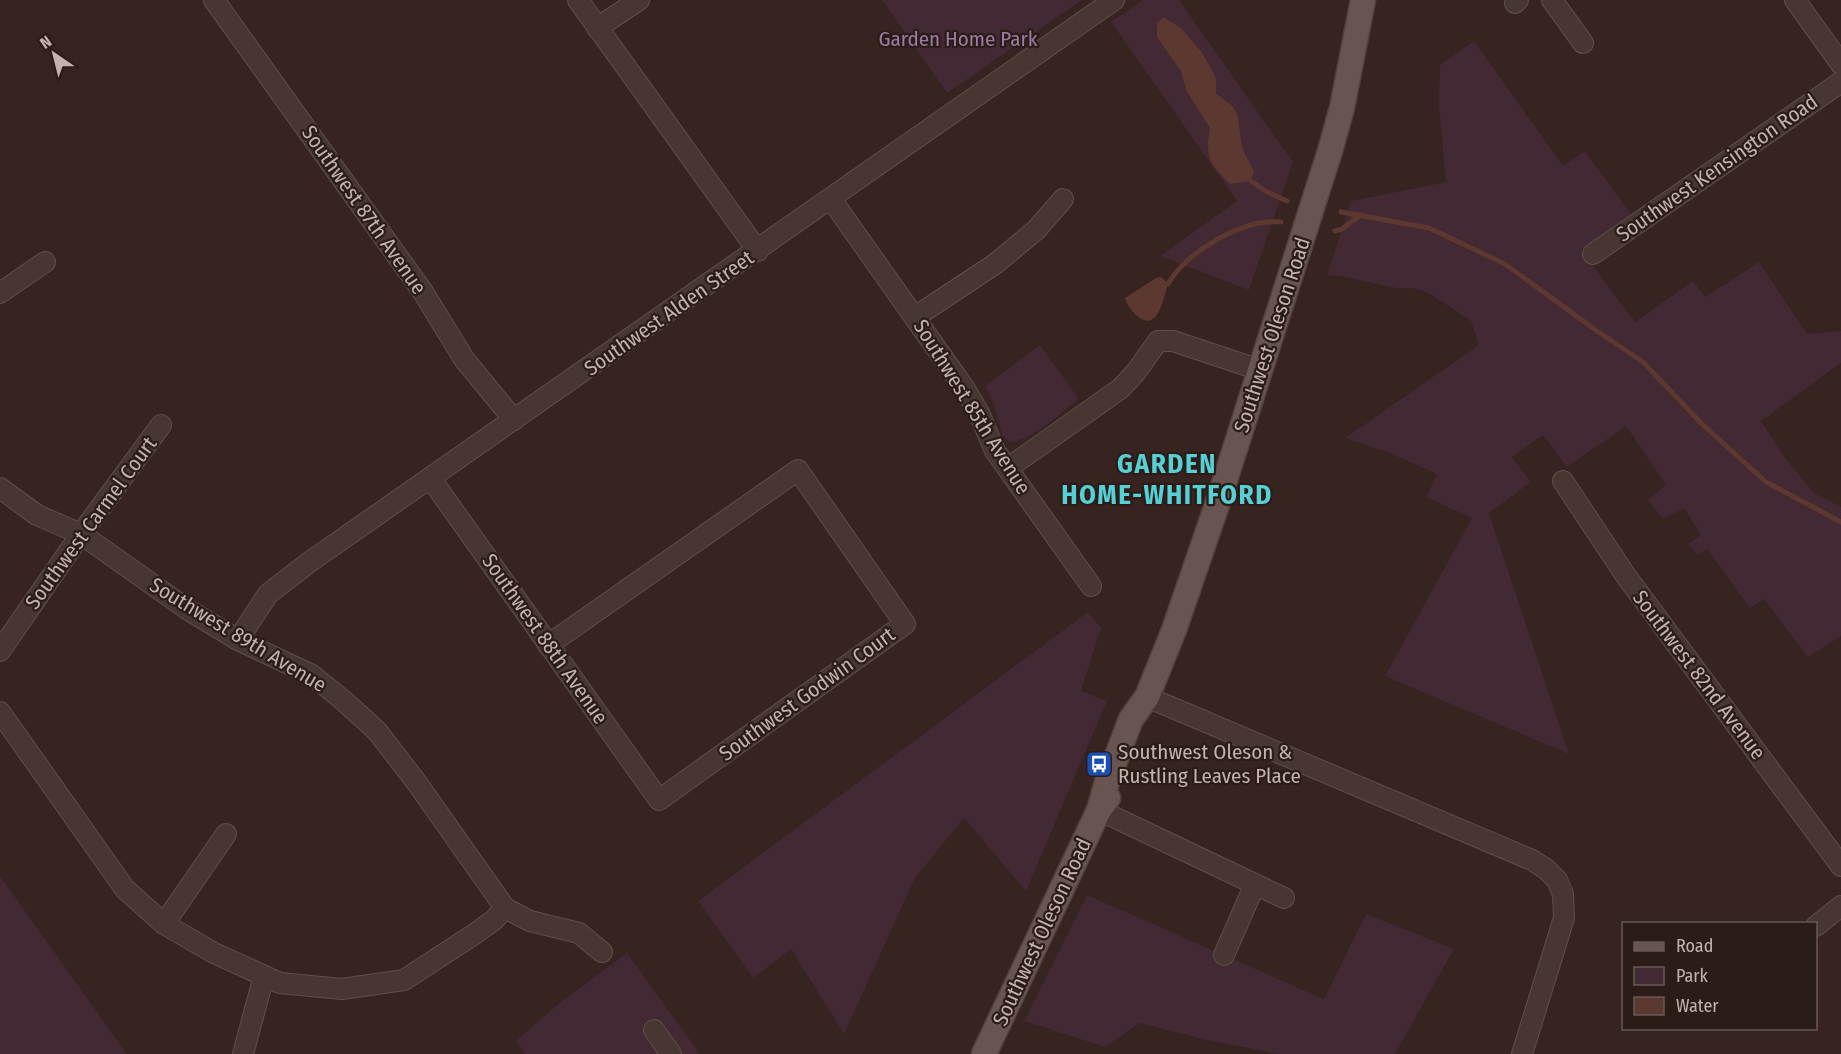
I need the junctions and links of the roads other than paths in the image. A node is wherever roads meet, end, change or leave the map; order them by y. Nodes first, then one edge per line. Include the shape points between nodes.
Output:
1 (214, 0) edge
2 (578, 0) edge
3 (639, 0) edge
4 (1114, 0) edge
5 (1363, 0) edge
6 (1552, 0) edge
7 (1795, 0) edge
8 (597, 28) junction
9 (1583, 43) dead end
10 (1841, 64) edge
11 (1841, 82) edge
12 (831, 199) junction
13 (1063, 199) dead end
14 (758, 250) junction
15 (1593, 255) dead end
16 (45, 262) dead end
17 (0, 293) edge
18 (915, 316) junction
19 (1260, 370) junction
20 (514, 420) junction
21 (161, 425) dead end
22 (1008, 468) junction
23 (432, 479) junction
24 (1563, 482) dead end
25 (0, 488) edge
26 (81, 534) junction
27 (1091, 586) dead end
28 (238, 640) junction
29 (548, 645) junction
30 (0, 651) edge
31 (1147, 697) junction
32 (0, 712) edge
33 (659, 800) joint
34 (1100, 810) junction
35 (226, 834) dead end
36 (1841, 866) edge
37 (1255, 884) junction
38 (1284, 898) dead end
39 (1841, 906) edge
40 (505, 908) junction
41 (164, 924) junction
42 (1817, 924) edge
43 (602, 952) dead end
44 (1224, 955) dead end
45 (264, 976) junction
46 (654, 1030) dead end
47 (243, 1054) edge
48 (671, 1054) edge
49 (984, 1054) edge
50 (1521, 1054) edge

1 - 20 street, Southwest 87th Avenue via 423,292 465,359
2 - 8 street
3 - 8 street
4 - 12 street, Southwest Alden Street
5 - 19 main road, Southwest Oleson Road via 1342,108
6 - 9 street
7 - 10 street
8 - 14 street
11 - 15 street, Southwest Kensington Road
12 - 14 street, Southwest Alden Street
12 - 18 street, Southwest 85th Avenue
13 - 18 street via 1036,230 995,264
14 - 20 street, Southwest Alden Street
16 - 17 street
18 - 22 street, Southwest 85th Avenue via 965,389
19 - 22 street via 1173,341 1158,341 1120,389
19 - 31 main road, Southwest Oleson Road via 1174,630
20 - 23 street, Southwest Alden Street
21 - 26 street, Southwest Carmel Court
22 - 27 street, Southwest 85th Avenue
23 - 28 street, Southwest Alden Street via 268,594
23 - 29 street, Southwest 88th Avenue
24 - 36 street, Southwest 82nd Avenue via 1626,576
25 - 26 street, Southwest 89th Avenue via 37,515
26 - 28 street, Southwest 89th Avenue
26 - 30 street, Southwest Carmel Court
28 - 40 street, Southwest 89th Avenue via 312,675 376,731
29 - 33 street, Southwest 88th Avenue
29 - 33 street, Southwest Godwin Court via 798,470 905,624
31 - 34 main road, Southwest Oleson Road via 1145,724 1116,786
31 - 50 street via 1521,856 1552,874 1561,887 1564,918
32 - 41 street via 125,889
34 - 37 street
34 - 49 main road, Southwest Oleson Road
35 - 41 street
37 - 38 street
37 - 44 street
39 - 42 street
40 - 43 street, Southwest 89th Avenue via 530,921 579,933
40 - 45 street via 473,935 404,980 342,989 280,983
41 - 45 street
45 - 47 street
46 - 48 street

